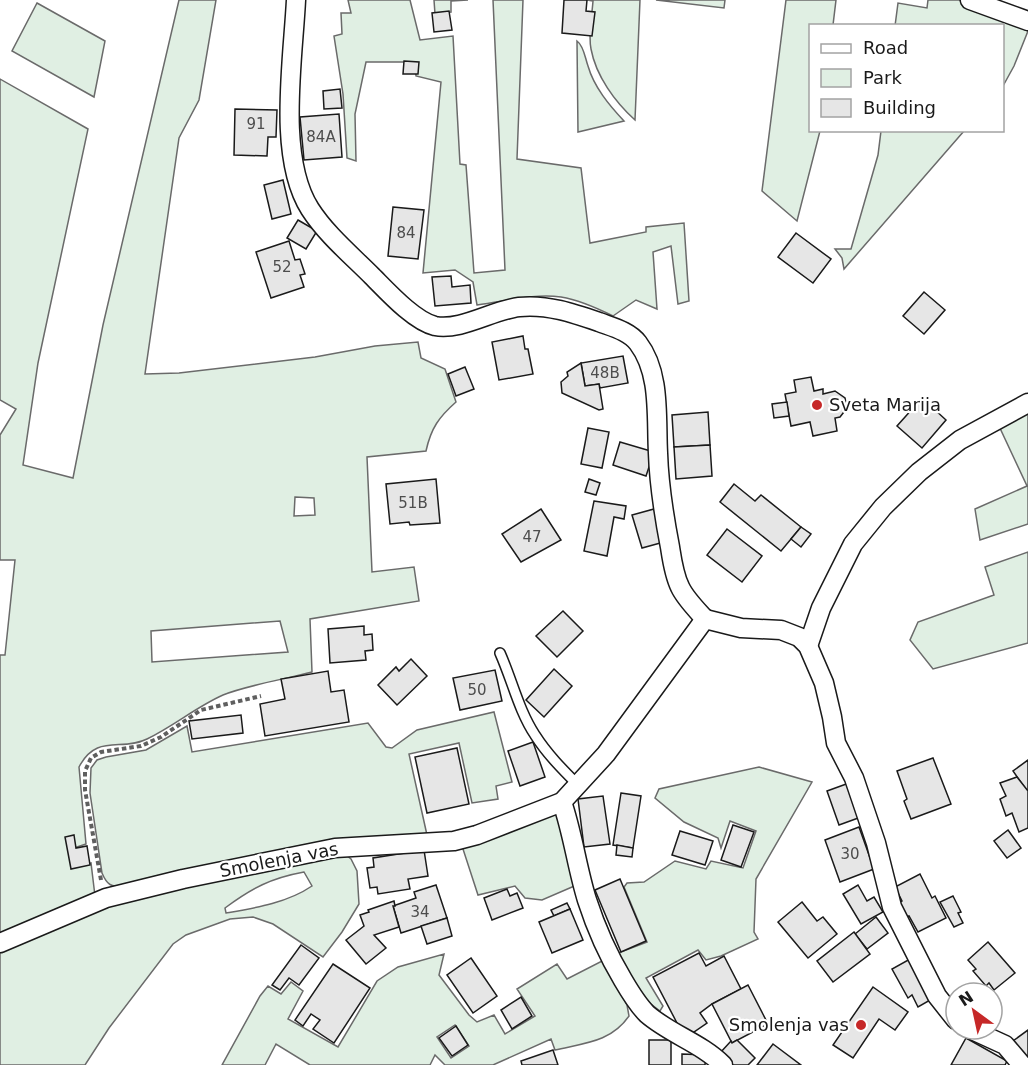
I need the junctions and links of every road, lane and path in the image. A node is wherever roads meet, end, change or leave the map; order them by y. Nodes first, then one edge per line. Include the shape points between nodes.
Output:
1 (296, 0) edge
2 (970, 0) edge
3 (1028, 21) edge
4 (1028, 403) edge
5 (705, 619) junction
6 (808, 646) junction
7 (500, 653) dead end
8 (261, 696) dead end
9 (579, 785) junction
10 (562, 802) junction
11 (106, 898) junction
12 (0, 943) edge
13 (944, 1004) edge
14 (996, 1041) edge
15 (723, 1065) edge
16 (1022, 1065) edge

1 - 5 street via 289,135 295,173 310,209 390,294 435,326 453,326 518,308 541,307 611,326 637,341 655,390 662,503 673,564 679,586
2 - 3 street
4 - 6 street via 960,440 883,507 853,544 821,608
5 - 6 street via 741,628 781,630 799,637
5 - 9 street, Smolenja vas
6 - 13 street via 824,683 836,743 854,778 876,843 892,907
7 - 9 lane via 535,735
8 - 11 path via 201,710 141,746 101,752 91,758 85,771 85,790
9 - 10 street, Smolenja vas
10 - 11 street, Smolenja vas via 454,841 335,848
10 - 15 street via 587,900 604,945 643,1017 696,1045
11 - 12 street, Smolenja vas
14 - 16 street via 1005,1045

